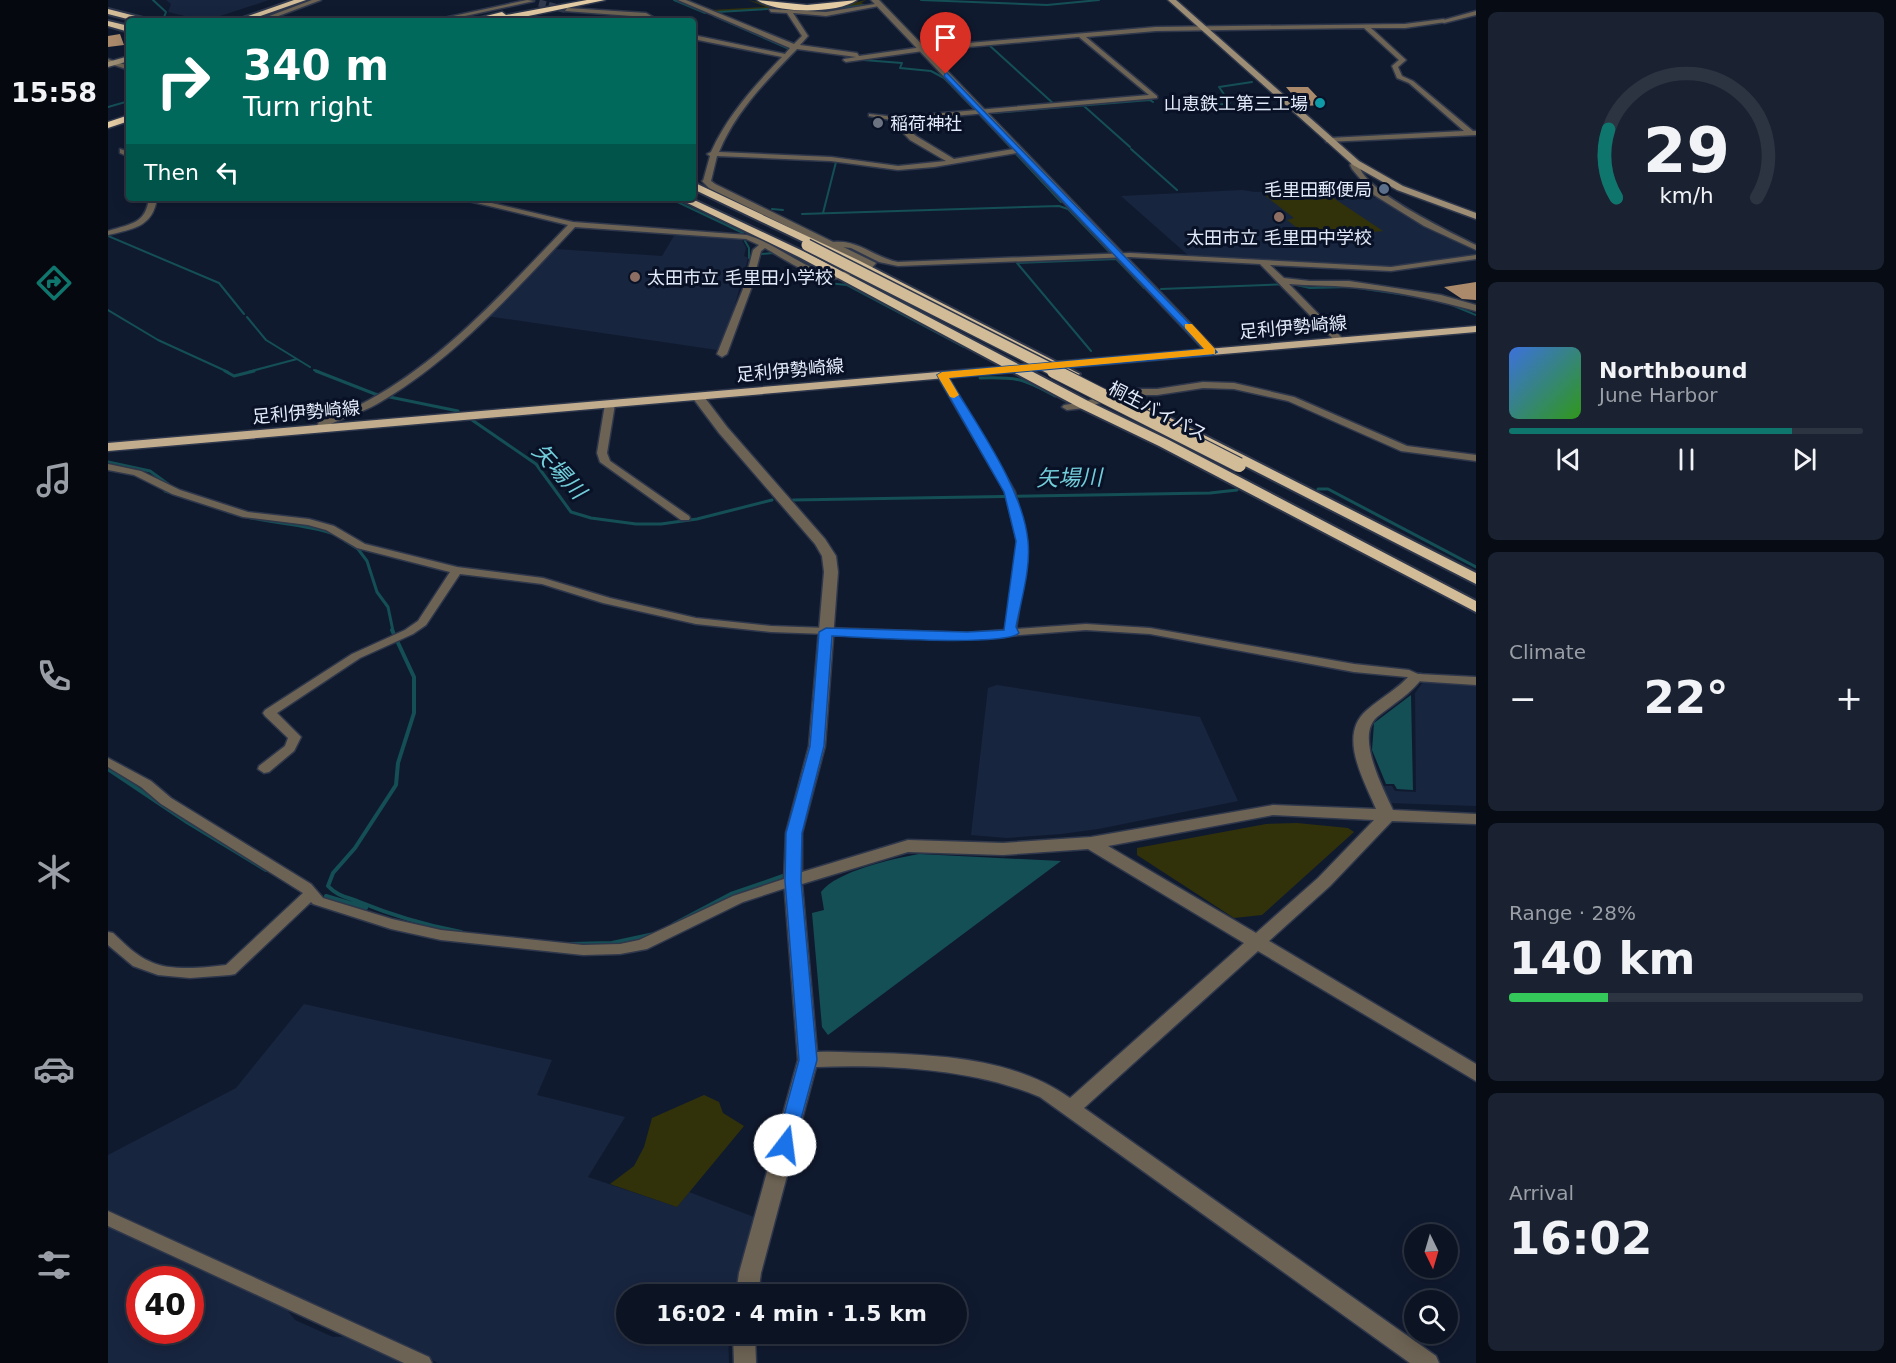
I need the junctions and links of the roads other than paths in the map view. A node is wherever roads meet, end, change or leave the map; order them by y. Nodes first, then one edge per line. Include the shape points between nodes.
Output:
1 (302, 0) edge
2 (318, 0) edge
3 (529, 0) edge
4 (580, 0) edge
5 (601, 0) edge
6 (681, 0) edge
7 (761, 0) edge
8 (771, 0) edge
9 (841, 0) edge
10 (853, 0) edge
11 (1172, 0) edge
12 (288, 2) edge
13 (877, 2) edge
14 (539, 3) dead end
15 (566, 5) edge
16 (771, 10) dead end
17 (108, 11) edge
18 (790, 13) junction
19 (1476, 13) edge
20 (108, 15) edge
21 (133, 18) edge
22 (235, 18) edge
23 (246, 18) edge
24 (253, 18) edge
25 (267, 18) edge
26 (447, 18) edge
27 (485, 18) edge
28 (487, 18) edge
29 (506, 18) edge
30 (652, 18) edge
31 (126, 20) edge
32 (1444, 21) joint
33 (108, 22) edge
34 (1365, 26) junction
35 (126, 27) edge
36 (1205, 29) junction
37 (1081, 36) junction
38 (696, 38) edge
39 (794, 48) junction
40 (923, 49) junction
41 (786, 56) junction
42 (126, 57) edge
43 (865, 59) junction
44 (846, 60) dead end
45 (110, 63) edge
46 (126, 67) edge
47 (982, 112) junction
48 (126, 114) edge
49 (871, 115) dead end
50 (126, 119) edge
51 (896, 119) junction
52 (108, 120) edge
53 (108, 124) edge
54 (1474, 133) edge
55 (1329, 140) junction
56 (1019, 150) junction
57 (711, 154) junction
58 (953, 162) junction
59 (1356, 163) junction
60 (707, 181) joint
61 (696, 187) edge
62 (696, 192) edge
63 (696, 197) edge
64 (153, 201) edge
65 (473, 201) edge
66 (689, 201) edge
67 (1476, 216) edge
68 (573, 224) junction
69 (108, 233) edge
70 (765, 244) junction
71 (836, 244) junction
72 (803, 246) junction
73 (1476, 248) edge
74 (1116, 256) junction
75 (1476, 258) edge
76 (1262, 262) junction
77 (866, 268) junction
78 (841, 276) junction
79 (1283, 283) junction
80 (1476, 308) edge
81 (1476, 330) edge
82 (1340, 341) junction
83 (1212, 352) junction
84 (723, 354) dead end
85 (1058, 366) junction
86 (1017, 369) junction
87 (942, 375) junction
88 (1114, 394) junction
89 (698, 397) junction
90 (610, 404) junction
91 (1085, 405) junction
92 (1067, 407) dead end
93 (320, 429) junction
94 (108, 447) edge
95 (1476, 458) edge
96 (1234, 467) junction
97 (108, 468) edge
98 (685, 518) dead end
99 (457, 570) junction
100 (1476, 579) edge
101 (1476, 586) edge
102 (1476, 599) edge
103 (1476, 607) edge
104 (826, 632) junction
105 (1012, 633) junction
106 (1416, 677) junction
107 (1476, 681) edge
108 (108, 762) edge
109 (264, 769) dead end
110 (1387, 816) junction
111 (1476, 819) edge
112 (1091, 843) junction
113 (793, 881) junction
114 (311, 893) junction
115 (108, 937) edge
116 (1256, 943) junction
117 (808, 1060) junction
118 (1476, 1073) edge
119 (1070, 1109) junction
120 (108, 1218) edge
121 (748, 1284) edge
122 (744, 1344) edge
123 (423, 1363) edge
124 (745, 1363) edge
125 (1428, 1363) edge

1 - 12 highway
2 - 25 street
3 - 14 street
3 - 26 street
4 - 27 highway
5 - 29 highway
6 - 39 street
7 - 10 highway via 813,7
8 - 9 highway via 805,4
11 - 36 main road
12 - 22 highway
12 - 23 highway
12 - 24 highway
13 - 18 street via 838,13
13 - 40 street
15 - 28 highway
15 - 30 street
16 - 18 street
17 - 21 highway
18 - 39 street via 805,35
19 - 32 street
20 - 31 highway
32 - 34 street
33 - 35 highway
34 - 36 street
34 - 54 street via 1403,60 1395,66 1399,77 1411,82
36 - 37 street
36 - 55 main road
37 - 40 street
37 - 47 street via 1155,97
38 - 41 street
39 - 41 street
39 - 43 street via 846,52
40 - 43 street
40 - 47 street
41 - 57 street via 756,89
42 - 45 main road
43 - 44 street
45 - 46 street
47 - 51 street
47 - 56 street
48 - 52 highway
49 - 51 street
50 - 53 highway
51 - 58 street via 912,138
54 - 55 street
55 - 59 main road
56 - 58 street
56 - 74 street
57 - 58 street via 831,159 898,168
57 - 60 street
59 - 67 main road via 1400,188
59 - 73 street via 1356,169 1377,193
60 - 71 street
61 - 77 highway
62 - 72 highway, 桐生バイパス
63 - 72 highway, 桐生バイパス
64 - 69 street via 153,211 147,218
65 - 68 street
66 - 78 highway
68 - 70 street via 747,237
68 - 93 street via 473,327 439,356 383,396 322,424
70 - 78 street via 827,276
70 - 84 street via 757,250
71 - 74 street via 852,244 898,264
71 - 77 street via 871,263
72 - 96 highway, 桐生バイパス
74 - 76 street
74 - 83 street
75 - 76 street via 1391,268
76 - 79 street
77 - 78 street
77 - 85 highway
78 - 86 highway
79 - 80 street via 1349,284 1441,298
79 - 82 street
81 - 82 main road, 足利伊勢崎線
82 - 83 main road, 足利伊勢崎線
83 - 85 main road, 足利伊勢崎線
85 - 86 main road, 足利伊勢崎線
85 - 88 highway
86 - 87 main road, 足利伊勢崎線
86 - 91 highway
87 - 89 main road, 足利伊勢崎線
87 - 105 street via 1010,492 1022,541
88 - 91 street
88 - 95 street via 1203,385 1254,389 1277,394 1395,446
88 - 100 highway
89 - 90 main road, 足利伊勢崎線
89 - 104 street via 829,556
90 - 93 main road, 足利伊勢崎線
90 - 98 street via 602,453 605,462
91 - 92 street
91 - 103 highway
93 - 94 main road, 足利伊勢崎線
96 - 101 highway, 桐生バイパス
96 - 102 highway, 桐生バイパス
97 - 99 street via 137,472 176,492 247,515 309,522 330,528 361,546
99 - 104 street via 543,581 607,601 696,621
99 - 109 street via 422,624 356,656 269,713 296,736 290,748
104 - 105 street via 967,636
104 - 113 street via 817,746 794,833
105 - 106 street via 1094,627 1150,631
106 - 107 street
106 - 110 street via 1409,687 1364,720 1360,733 1362,756
108 - 114 street via 306,886
110 - 111 street
110 - 112 street via 1273,810
110 - 116 street via 1324,882
112 - 113 street via 1003,849 908,846
112 - 116 street
113 - 114 street via 738,899 642,945 583,950 441,935 327,904
113 - 117 street
114 - 115 street via 230,969 214,974 151,968
116 - 118 street
116 - 119 street
117 - 119 street via 996,1071 1026,1081
117 - 121 street
119 - 125 street
120 - 123 street
122 - 124 street

